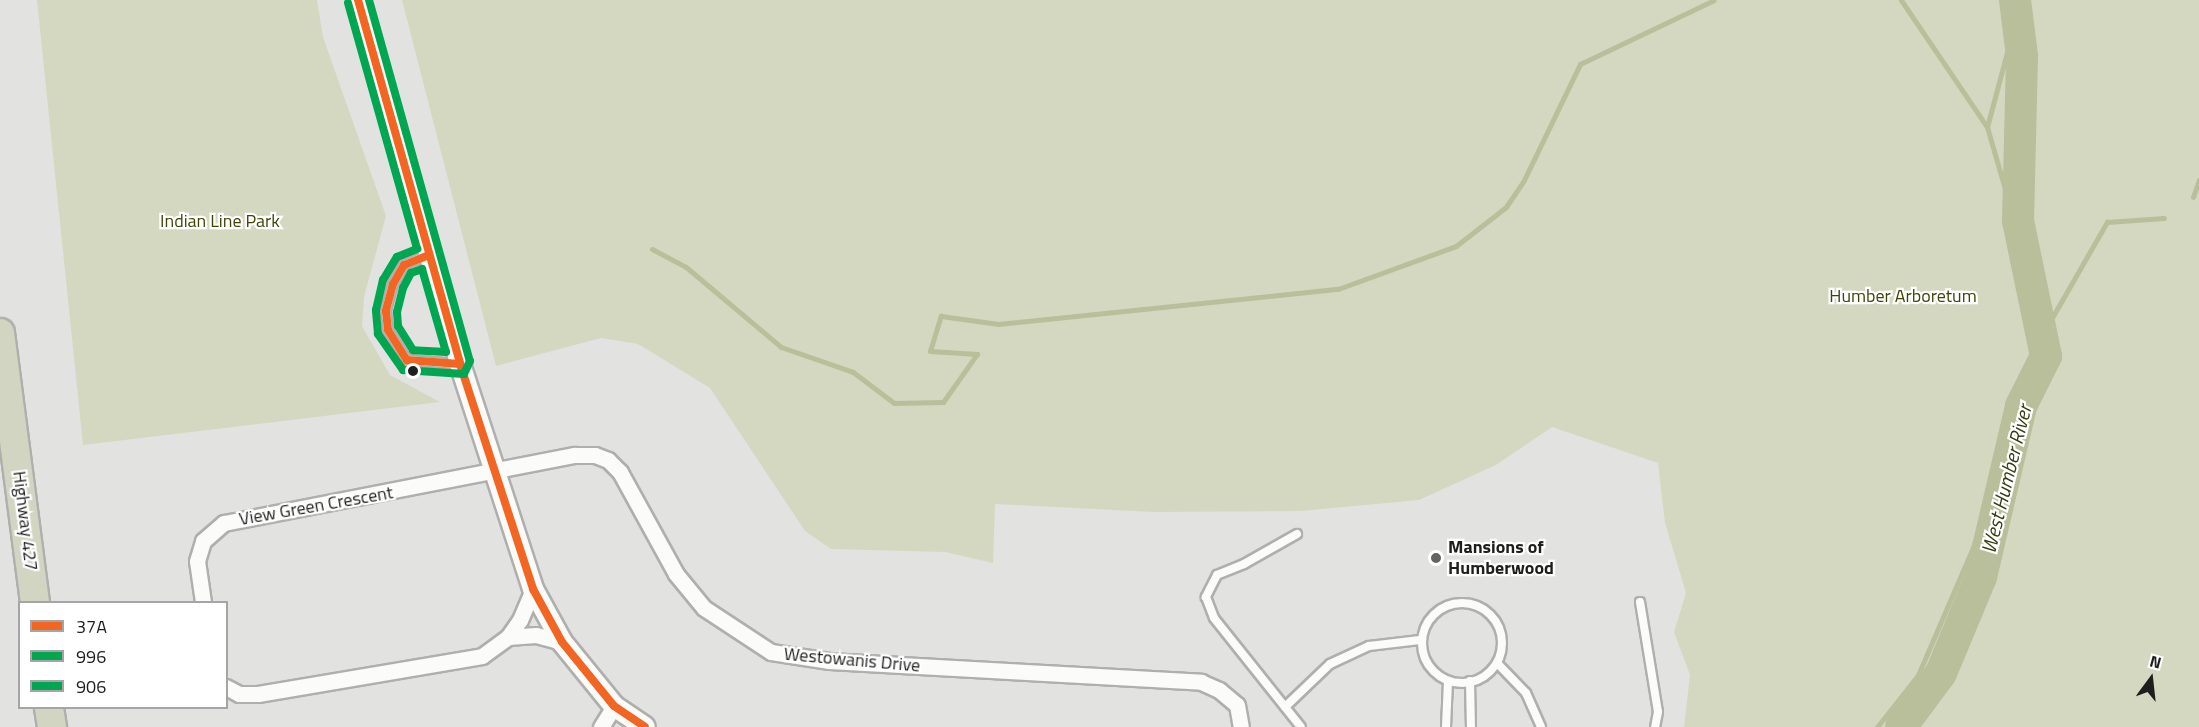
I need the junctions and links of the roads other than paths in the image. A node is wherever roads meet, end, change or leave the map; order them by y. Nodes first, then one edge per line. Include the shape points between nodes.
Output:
1 (360, 1) edge
2 (429, 255) junction
3 (0, 333) edge
4 (460, 364) junction
5 (498, 472) junction
6 (1297, 534) dead end
7 (532, 589) junction
8 (35, 601) edge
9 (203, 601) edge
10 (1640, 602) dead end
11 (508, 637) junction
12 (1420, 640) junction
13 (562, 642) junction
14 (1498, 664) junction
15 (1470, 681) junction
16 (1448, 682) junction
17 (228, 688) edge
18 (614, 706) junction
19 (1285, 707) junction
20 (49, 709) edge
21 (52, 727) edge
22 (602, 727) edge
23 (645, 727) edge
24 (1241, 727) edge
25 (1301, 727) edge
26 (1446, 727) edge
27 (1471, 727) edge
28 (1542, 727) edge
29 (1655, 727) edge

1 - 2 street via 391,129
2 - 4 street
2 - 4 lane via 404,265 393,284 387,296 388,330 407,360
3 - 8 highway, Highway 427
4 - 5 street
5 - 7 street
5 - 9 street, View Green Crescent via 224,523 203,541 197,561
5 - 24 street, Westowanis Drive via 574,455 595,455 608,460 620,472 676,574 697,600 727,627 771,652 829,661 1201,682 1237,705
6 - 19 lane via 1217,575 1206,597 1214,618
7 - 11 street via 520,620
7 - 13 street
10 - 29 lane via 1658,712
11 - 13 street via 536,635
11 - 17 street via 482,656 466,660 258,694 239,694
12 - 14 lane via 1433,613 1451,603 1484,608 1501,629 1503,650
12 - 16 lane via 1424,660
12 - 19 lane via 1369,646 1330,664
13 - 18 street
14 - 15 lane via 1479,681
14 - 28 lane via 1526,693
15 - 16 lane
15 - 27 lane
16 - 26 lane
18 - 22 street
18 - 23 street
19 - 25 lane
20 - 21 highway

